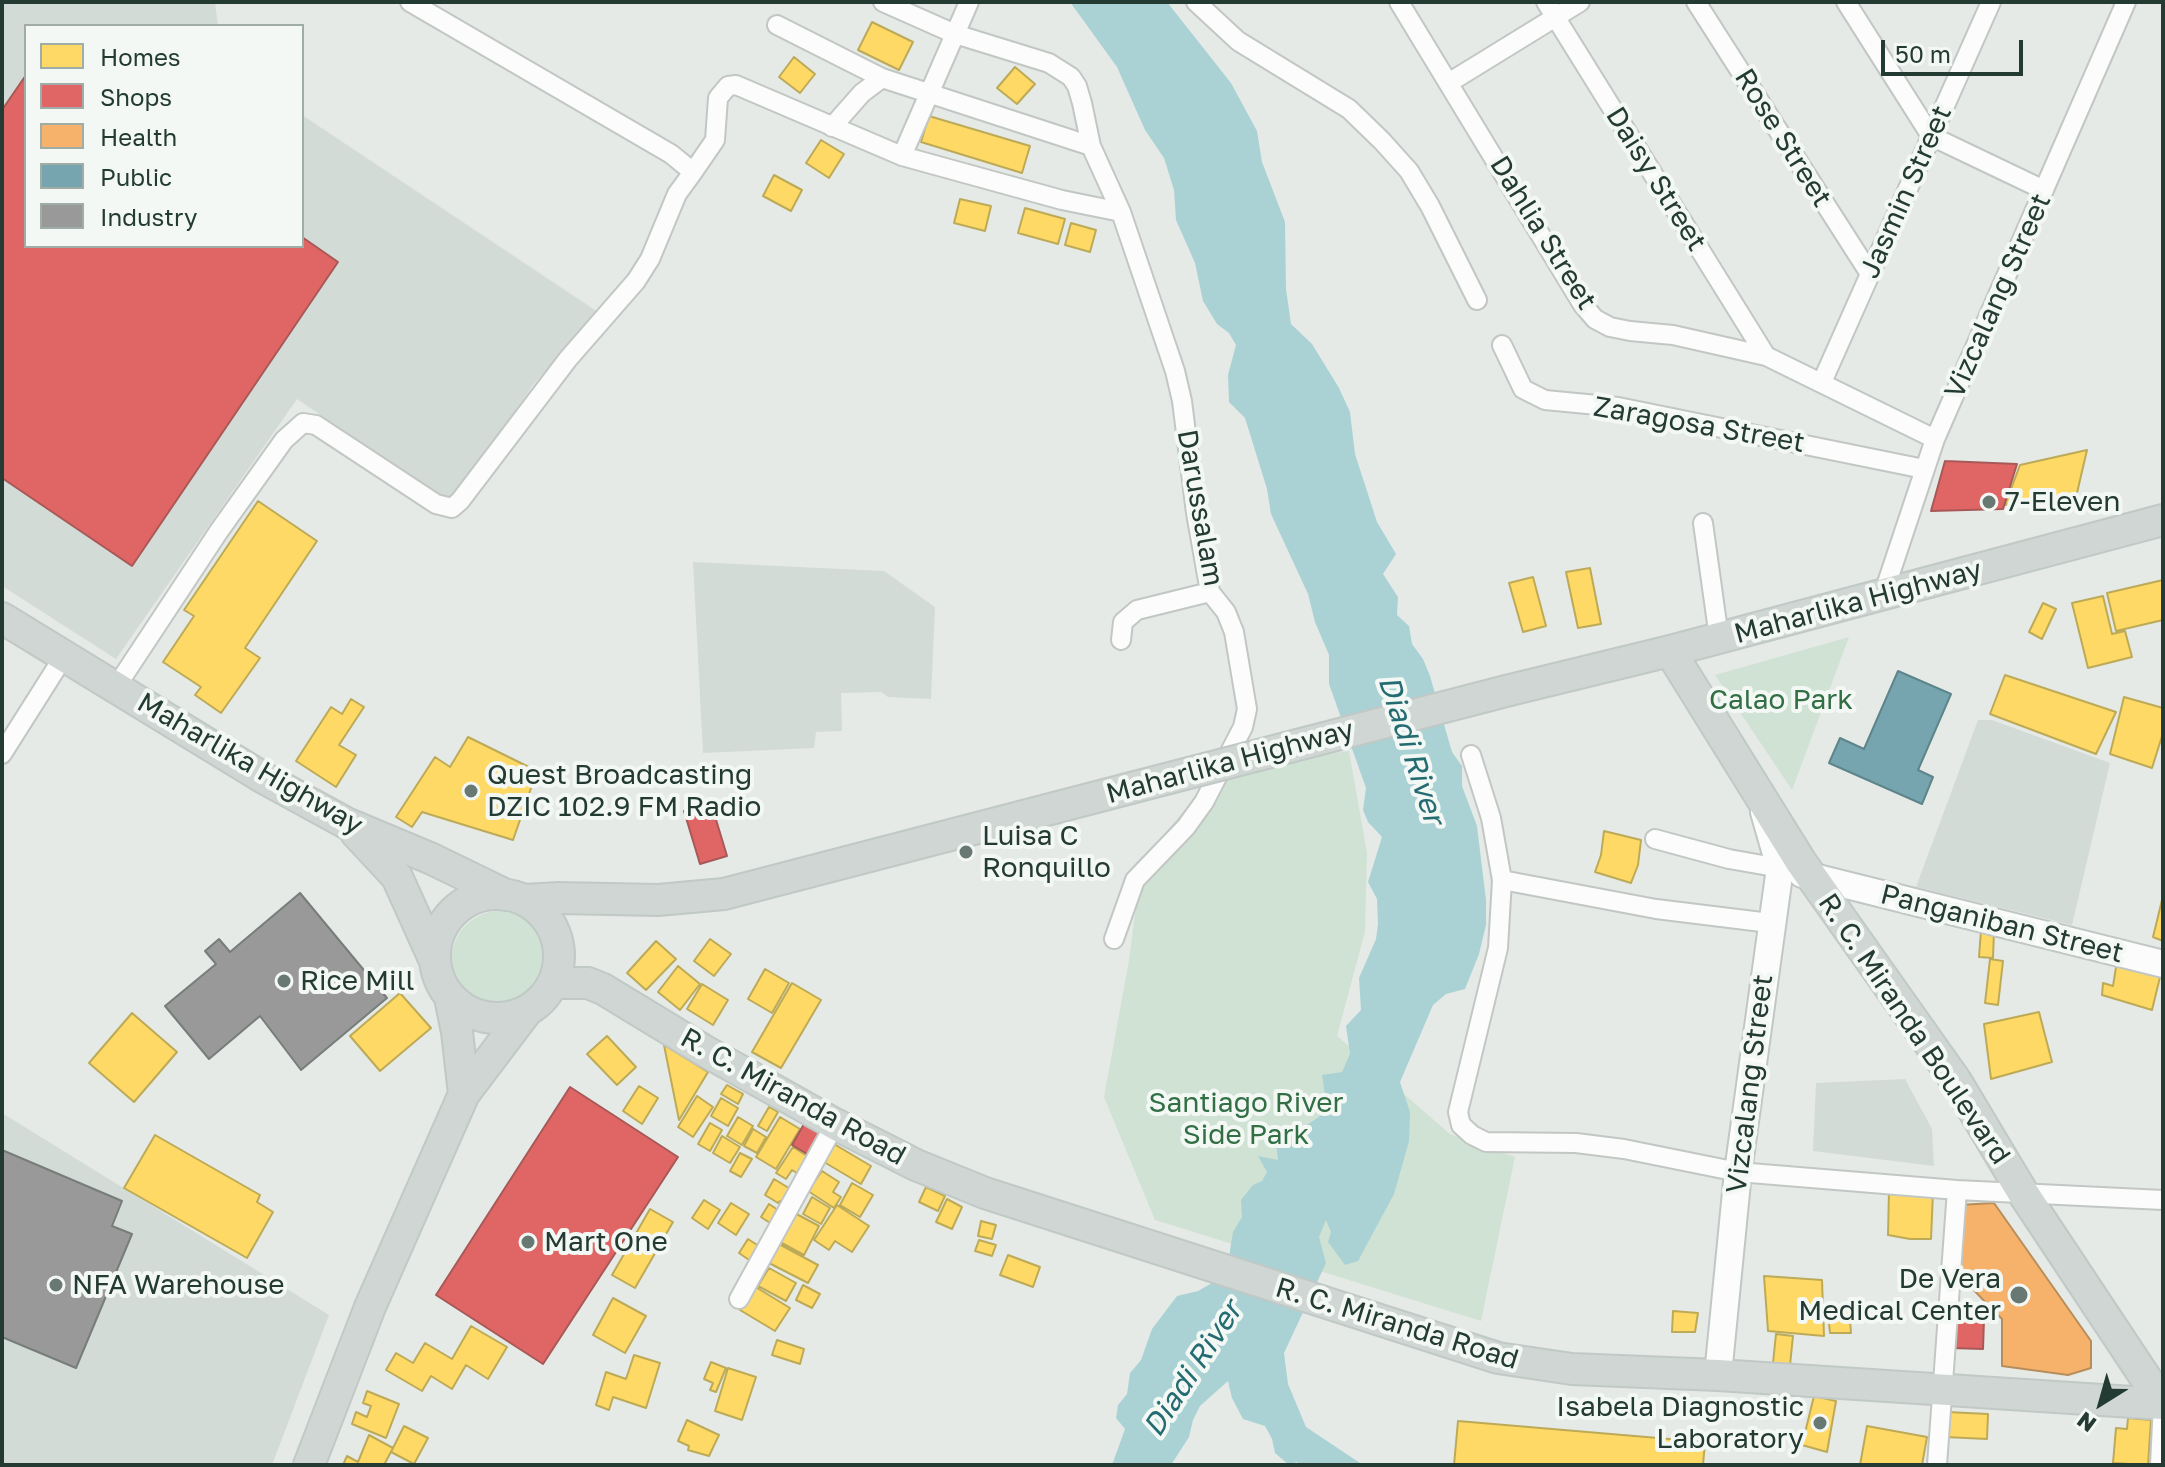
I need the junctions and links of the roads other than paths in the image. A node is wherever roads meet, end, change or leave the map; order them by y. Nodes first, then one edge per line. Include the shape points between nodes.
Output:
1 (410, 2) edge
2 (883, 2) edge
3 (969, 2) edge
4 (1196, 2) edge
5 (1399, 2) edge
6 (1580, 2) edge
7 (1696, 2) edge
8 (1846, 2) edge
9 (2126, 2) edge
10 (1990, 3) edge
11 (1551, 10) edge
12 (777, 25) dead end
13 (955, 34) junction
14 (882, 78) junction
15 (1450, 82) junction
16 (928, 95) junction
17 (832, 127) junction
18 (1931, 136) junction
19 (1091, 146) junction
20 (902, 156) junction
21 (693, 172) junction
22 (2044, 190) junction
23 (1121, 212) junction
24 (1870, 274) junction
25 (1477, 300) dead end
26 (1502, 345) dead end
27 (1766, 356) junction
28 (1822, 382) junction
29 (1935, 439) junction
30 (1924, 469) junction
31 (2163, 520) edge
32 (1703, 523) dead end
33 (1210, 592) junction
34 (1883, 595) junction
35 (2, 618) edge
36 (1719, 638) junction
37 (1121, 640) dead end
38 (1670, 651) junction
39 (64, 656) junction
40 (116, 687) junction
41 (2, 754) edge
42 (1471, 755) dead end
43 (1760, 797) junction
44 (346, 823) junction
45 (1655, 839) dead end
46 (1780, 868) junction
47 (1811, 876) junction
48 (1502, 880) junction
49 (515, 897) junction
50 (1770, 923) junction
51 (1114, 939) dead end
52 (434, 959) junction
53 (2163, 964) edge
54 (554, 983) junction
55 (450, 998) junction
56 (526, 1012) junction
57 (464, 1094) junction
58 (835, 1124) junction
59 (1738, 1172) junction
60 (1957, 1190) junction
61 (2023, 1193) junction
62 (2163, 1200) edge
63 (739, 1299) dead end
64 (1718, 1375) junction
65 (1943, 1388) junction
66 (2163, 1404) edge
67 (309, 1465) edge
68 (1937, 1465) edge
69 (2160, 1465) edge

1 - 21 street via 671,154
2 - 13 street
3 - 13 street
4 - 25 street via 1238,41 1349,109 1382,141 1409,171
5 - 15 street, Dahlia Street
6 - 11 street
7 - 24 street, Rose Street
8 - 18 street
9 - 22 street, Vizcalang Street
10 - 18 street, Jasmin Street
11 - 15 street
11 - 27 street, Daisy Street
12 - 14 street
13 - 16 street
13 - 19 street, Darussalam via 1049,63 1071,77
14 - 16 street
14 - 17 street
15 - 27 street, Dahlia Street via 1595,319 1610,327
16 - 19 street
16 - 20 street
17 - 20 street
17 - 21 street via 746,87 728,86 718,98 715,140
18 - 22 street
18 - 24 street, Jasmin Street
19 - 23 street, Darussalam
20 - 23 street
21 - 40 street via 636,281 568,359 460,501 444,508 316,425 303,423 284,440 219,531
22 - 29 street, Vizcalang Street
23 - 33 street, Darussalam via 1182,401
24 - 28 street, Jasmin Street
26 - 30 street, Zaragosa Street via 1523,389 1545,400 1618,407
27 - 28 street, Dahlia Street
28 - 29 street, Dahlia Street
29 - 30 street, Vizcalang Street
30 - 34 street, Vizcalang Street
31 - 34 main road, Maharlika Highway
32 - 36 street
33 - 37 street via 1137,610 1123,622
33 - 51 street, Darussalam via 1234,632 1247,709 1243,727 1204,802 1135,880
34 - 36 main road, Maharlika Highway
35 - 39 main road, Maharlika Highway
36 - 38 main road, Maharlika Highway
38 - 43 main road, R. C. Miranda Boulevard
38 - 49 main road, Maharlika Highway, bridge via 724,894 658,900
39 - 40 main road, Maharlika Highway
39 - 41 street
40 - 44 main road, Maharlika Highway
42 - 48 street via 1491,818
43 - 46 street, Vizcalang Street
43 - 47 main road, R. C. Miranda Boulevard
44 - 49 main road, Maharlika Highway
44 - 52 main road via 397,877
45 - 46 street, Panganiban Street
46 - 47 street, Panganiban Street
46 - 50 street, Vizcalang Street
47 - 53 street, Panganiban Street
47 - 61 main road, R. C. Miranda Boulevard via 1956,1081
48 - 50 street via 1656,909
48 - 59 street via 1496,960 1458,1112 1461,1125 1486,1142 1576,1143
49 - 52 main road via 484,895 463,903 442,927
49 - 54 main road via 540,911 552,927 559,965
50 - 59 street, Vizcalang Street
52 - 55 main road
54 - 56 main road
54 - 58 main road, R. C. Miranda Road via 588,983 603,989
55 - 56 main road via 485,1018
55 - 57 main road
56 - 57 main road
57 - 67 main road via 370,1307
58 - 63 street
58 - 64 main road, R. C. Miranda Road via 985,1193 1498,1358 1547,1368
59 - 60 street
59 - 64 street, Vizcalang Street
60 - 61 street
60 - 65 street
61 - 62 street
61 - 66 main road, R. C. Miranda Boulevard
64 - 65 main road, R. C. Miranda Road
65 - 66 main road, R. C. Miranda Road
65 - 68 street
66 - 69 street

